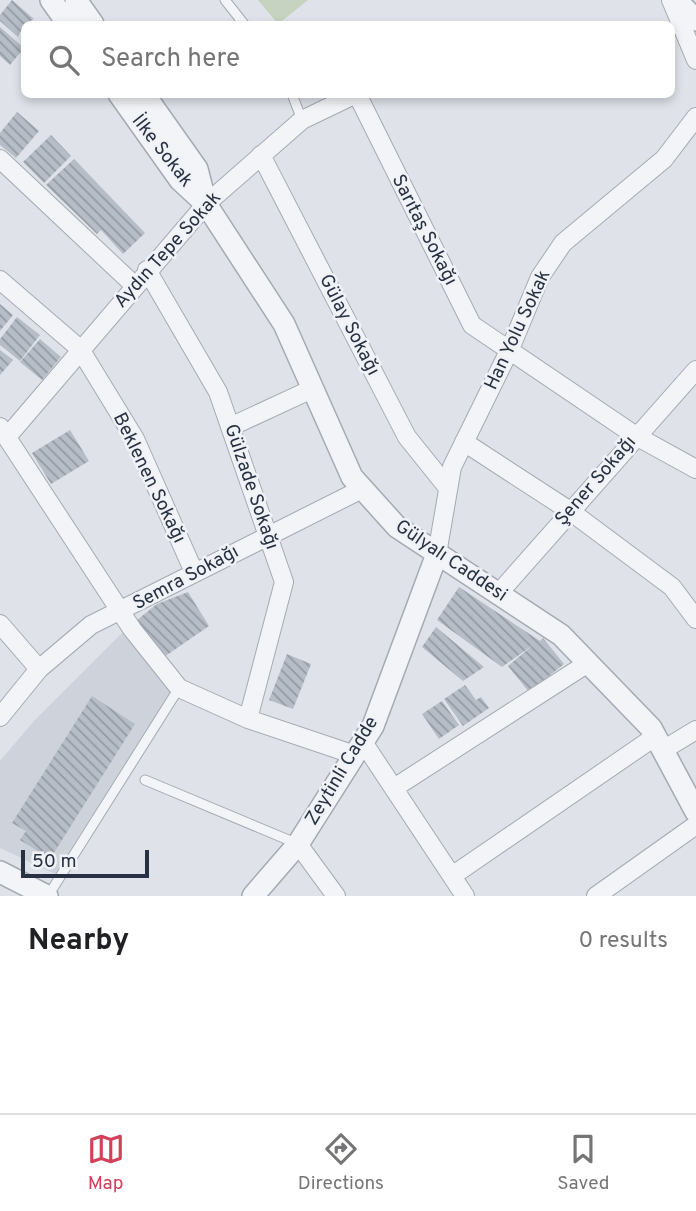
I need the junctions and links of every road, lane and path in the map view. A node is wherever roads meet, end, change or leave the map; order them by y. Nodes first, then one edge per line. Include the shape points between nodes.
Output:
1 (51, 0) edge
2 (76, 0) edge
3 (225, 0) edge
4 (674, 0) edge
5 (690, 0) edge
6 (696, 6) edge
7 (696, 20) edge
8 (66, 21) edge
9 (91, 21) edge
10 (242, 21) edge
11 (696, 60) edge
12 (122, 98) edge
13 (147, 98) edge
14 (294, 98) edge
15 (348, 98) edge
16 (358, 98) edge
17 (696, 117) edge
18 (302, 120) junction
19 (261, 155) junction
20 (0, 159) edge
21 (206, 204) junction
22 (148, 270) junction
23 (0, 280) edge
24 (134, 285) junction
25 (80, 349) junction
26 (510, 349) junction
27 (696, 370) edge
28 (313, 389) junction
29 (230, 427) junction
30 (2, 434) edge
31 (636, 436) junction
32 (464, 442) junction
33 (696, 469) edge
34 (448, 488) junction
35 (362, 489) junction
36 (570, 511) junction
37 (267, 536) junction
38 (438, 554) junction
39 (194, 572) junction
40 (498, 594) junction
41 (123, 611) junction
42 (696, 619) edge
43 (0, 624) edge
44 (588, 663) junction
45 (39, 669) junction
46 (179, 688) junction
47 (0, 717) edge
48 (248, 719) junction
49 (696, 730) edge
50 (659, 743) junction
51 (359, 748) junction
52 (145, 780) dead end
53 (394, 788) junction
54 (696, 812) edge
55 (696, 825) edge
56 (298, 844) junction
57 (0, 872) edge
58 (452, 876) junction
59 (48, 896) edge
60 (253, 896) edge
61 (336, 896) edge
62 (465, 896) edge
63 (596, 896) edge

1 - 8 street
2 - 9 street
3 - 10 lane
4 - 7 street
4 - 11 street
5 - 6 street
12 - 21 street, İlke Sokak via 180,180
13 - 21 street, İlke Sokak via 197,169
14 - 18 lane
15 - 18 street, Aydın Tepe Sokak
16 - 26 street, Sarıtaş Sokağı via 472,325
17 - 26 street, Han Yolu Sokak via 664,159 563,243 540,277
18 - 19 street, Aydın Tepe Sokak
19 - 21 street, Aydın Tepe Sokak
19 - 34 street, Gülay Sokağı via 407,437
20 - 24 street
21 - 22 street, Aydın Tepe Sokak
21 - 28 street, Gülyalı Caddesi via 284,324
22 - 24 street, Aydın Tepe Sokak
22 - 29 street, Gülzade Sokağı via 218,392
23 - 25 street, Beklenen Sokağı
24 - 25 street, Aydın Tepe Sokak
25 - 30 street, Aydın Tepe Sokak
25 - 39 street, Beklenen Sokağı via 135,439
26 - 31 street, Sarıtaş Sokağı
26 - 32 street, Han Yolu Sokak
27 - 31 street, Şener Sokağı
28 - 29 street
28 - 35 street, Gülyalı Caddesi via 352,477
29 - 37 street, Gülzade Sokağı
30 - 41 street
31 - 33 street, Sarıtaş Sokağı
31 - 36 street, Şener Sokağı
32 - 34 street, Han Yolu Sokak
32 - 36 street
34 - 38 street, Han Yolu Sokak
35 - 37 street, Semra Sokağı
35 - 38 street, Gülyalı Caddesi via 397,527
36 - 40 street, Şener Sokağı
36 - 42 street via 672,587
37 - 39 street, Semra Sokağı
37 - 48 street, Gülzade Sokağı via 284,582
38 - 40 street, Gülyalı Caddesi
38 - 51 street, Zeytinli Cadde via 373,726
39 - 41 street, Semra Sokağı
40 - 44 street, Gülyalı Caddesi via 561,635
41 - 45 street, Semra Sokağı via 91,625
41 - 46 street
43 - 45 street
44 - 50 street, Gülyalı Caddesi
44 - 53 street
45 - 47 street, Semra Sokağı
46 - 48 street
46 - 59 lane
48 - 51 street
49 - 50 street
50 - 54 street, Gülyalı Caddesi
50 - 58 street
51 - 53 street
51 - 56 street, Zeytinli Cadde
52 - 56 lane
53 - 58 street
55 - 63 street
56 - 60 street, Zeytinli Cadde
56 - 61 street
57 - 59 street
58 - 62 street

